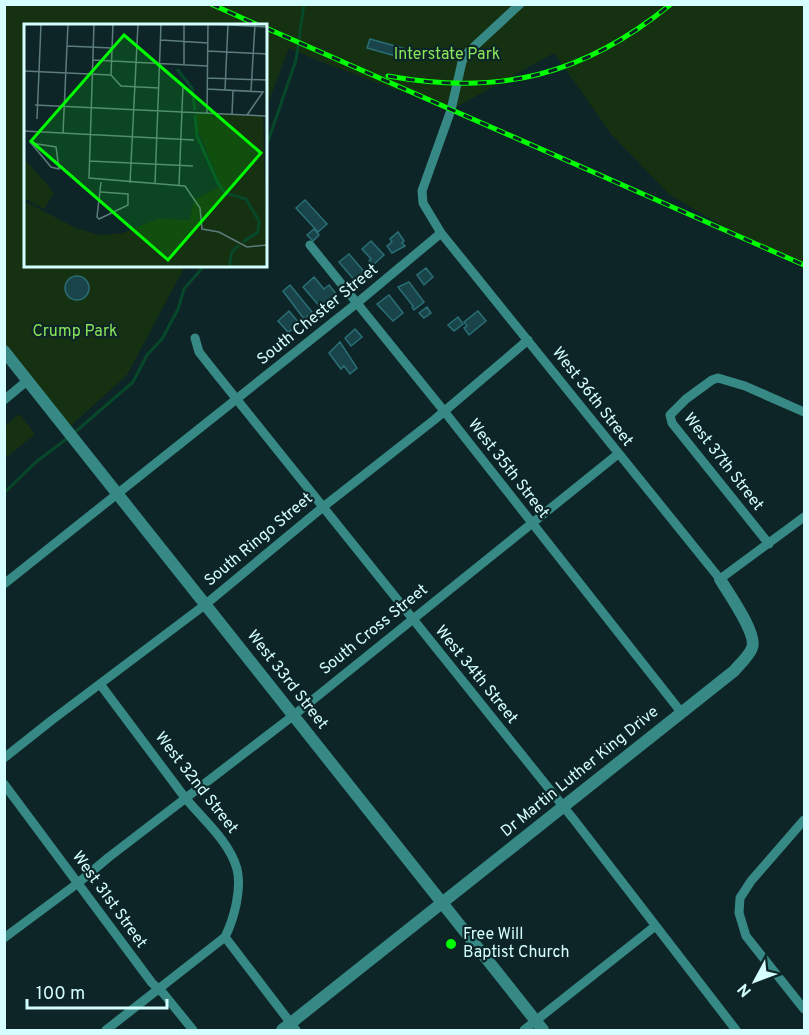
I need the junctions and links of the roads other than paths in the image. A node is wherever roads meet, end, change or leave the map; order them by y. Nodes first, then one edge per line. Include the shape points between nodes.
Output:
1 (520, 4) edge
2 (441, 233) junction
3 (310, 245) dead end
4 (357, 303) junction
5 (195, 338) dead end
6 (528, 340) junction
7 (4, 351) edge
8 (28, 380) junction
9 (236, 399) junction
10 (4, 400) edge
11 (444, 411) junction
12 (804, 412) edge
13 (618, 454) junction
14 (117, 493) junction
15 (323, 507) junction
16 (804, 517) edge
17 (532, 523) junction
18 (769, 544) junction
19 (720, 579) junction
20 (4, 584) edge
21 (206, 604) junction
22 (412, 618) junction
23 (100, 684) junction
24 (681, 712) junction
25 (294, 715) junction
26 (4, 758) edge
27 (4, 784) edge
28 (185, 798) junction
29 (562, 807) junction
30 (804, 820) edge
31 (78, 883) junction
32 (443, 902) junction
33 (654, 927) junction
34 (225, 937) junction
35 (4, 938) edge
36 (158, 989) junction
37 (804, 1009) edge
38 (539, 1026) edge
39 (289, 1028) edge
40 (106, 1030) edge
41 (193, 1030) edge
42 (524, 1030) edge
43 (736, 1030) edge

1 - 2 street via 471,48 462,62 451,110 422,191 423,203
2 - 4 street, South Chester Street
2 - 6 street, West 36th Street
3 - 4 street, West 35th Street
4 - 9 street, South Chester Street
4 - 11 street, West 35th Street
5 - 9 street, West 34th Street via 199,352
6 - 11 street, South Ringo Street
6 - 13 street, West 36th Street
7 - 8 street, West 33rd Street
8 - 10 street
8 - 14 street, West 33rd Street
9 - 14 street, South Chester Street
9 - 15 street, West 34th Street
11 - 15 street, South Ringo Street
11 - 17 street, West 35th Street
12 - 18 street, West 37th Street via 718,378 671,413 672,423
13 - 17 street, South Cross Street
13 - 19 street, West 36th Street
14 - 20 street, South Chester Street
14 - 21 street, West 33rd Street
15 - 21 street, South Ringo Street
15 - 22 street, West 34th Street
16 - 18 street
17 - 22 street, South Cross Street
17 - 24 street, West 35th Street
18 - 19 street
19 - 24 street, Dr Martin Luther King Drive via 751,634 752,648 734,671
21 - 23 street, South Ringo Street
21 - 25 street, West 33rd Street
22 - 25 street, South Cross Street
22 - 29 street, West 34th Street
23 - 26 street, South Ringo Street
23 - 28 street, West 32nd Street
24 - 29 street, Dr Martin Luther King Drive
25 - 28 street, South Cross Street
25 - 32 street, West 33rd Street
27 - 31 street, West 31st Street
28 - 31 street, South Cross Street
28 - 34 street, West 32nd Street via 226,846 237,869 236,904
29 - 32 street, Dr Martin Luther King Drive
29 - 33 street, West 34th Street
30 - 37 street via 751,881 740,898 739,913 746,936
31 - 35 street, South Cross Street
31 - 36 street, West 31st Street
32 - 38 street, West 33rd Street
32 - 39 street, Dr Martin Luther King Drive
33 - 38 street
33 - 43 street, West 34th Street
34 - 36 street
34 - 39 street
36 - 40 street
36 - 41 street, West 31st Street
38 - 42 street

